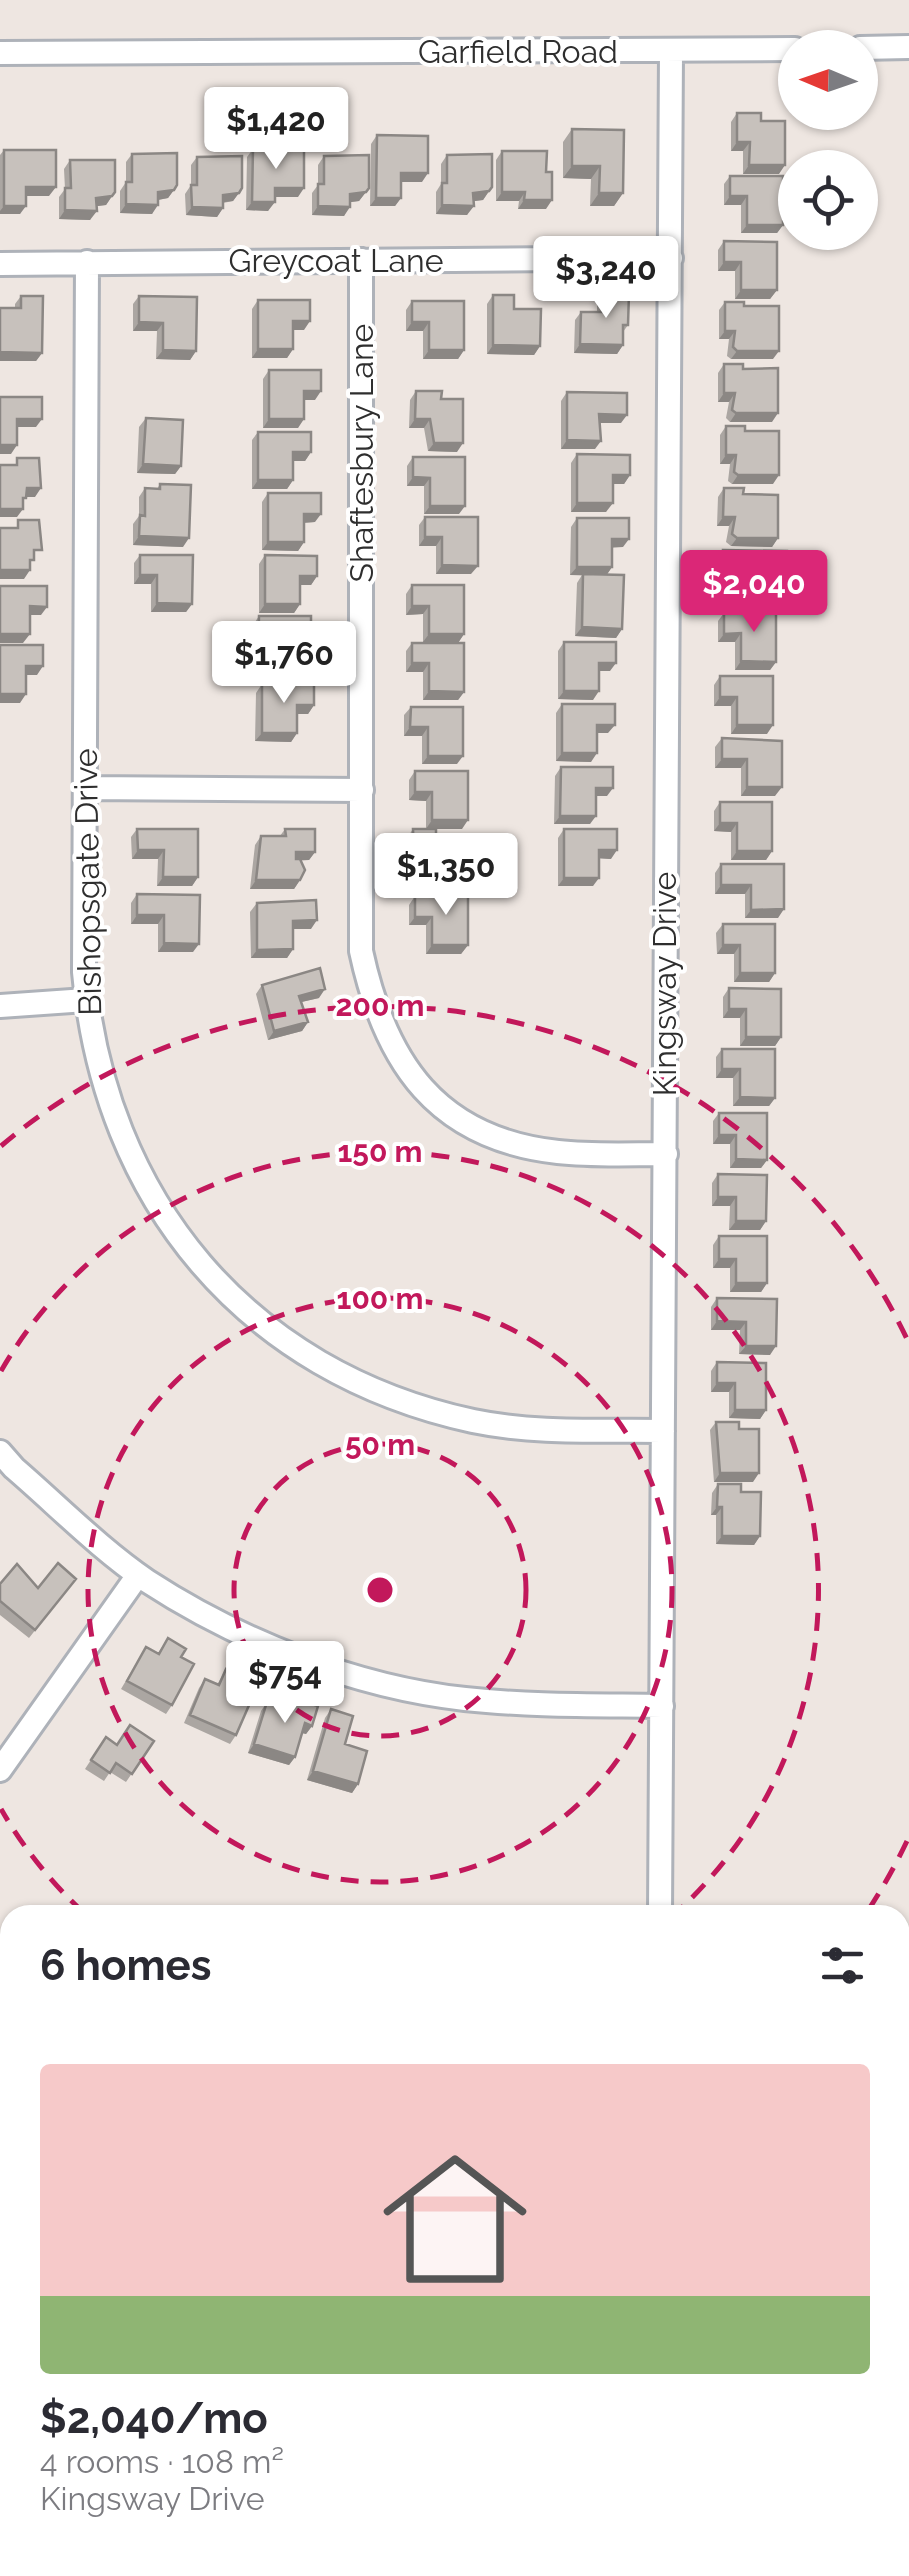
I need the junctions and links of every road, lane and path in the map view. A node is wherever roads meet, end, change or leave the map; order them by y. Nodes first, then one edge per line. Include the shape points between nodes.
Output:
1 (909, 47) edge
2 (878, 48) edge
3 (778, 49) edge
4 (671, 52) junction
5 (0, 53) edge
6 (671, 258) junction
7 (361, 260) junction
8 (87, 262) junction
9 (0, 264) edge
10 (84, 788) junction
11 (362, 790) junction
12 (86, 1000) junction
13 (0, 1006) edge
14 (666, 1154) junction
15 (663, 1431) junction
16 (0, 1452) edge
17 (138, 1574) junction
18 (662, 1706) junction
19 (0, 1770) edge
20 (660, 1905) edge

1 - 2 street
3 - 4 street, Garfield Road
4 - 5 street, Garfield Road
4 - 6 street, Kingsway Drive
6 - 7 street, Greycoat Lane
6 - 14 street, Kingsway Drive
7 - 8 street, Greycoat Lane
7 - 11 street, Shaftesbury Lane
8 - 9 street, Greycoat Lane
8 - 10 street, Bishopsgate Drive
10 - 11 street
10 - 12 street, Bishopsgate Drive
11 - 14 street, Shaftesbury Lane via 361,951 390,1043 414,1078 452,1118 503,1140 557,1152
12 - 13 street
12 - 15 street, Bishopsgate Drive via 112,1112 156,1204 223,1288 281,1336 370,1388 475,1422
14 - 15 street, Kingsway Drive
15 - 18 street, Kingsway Drive
16 - 17 street
17 - 18 street via 259,1640 382,1682 524,1704
17 - 19 street
18 - 20 street, Kingsway Drive

